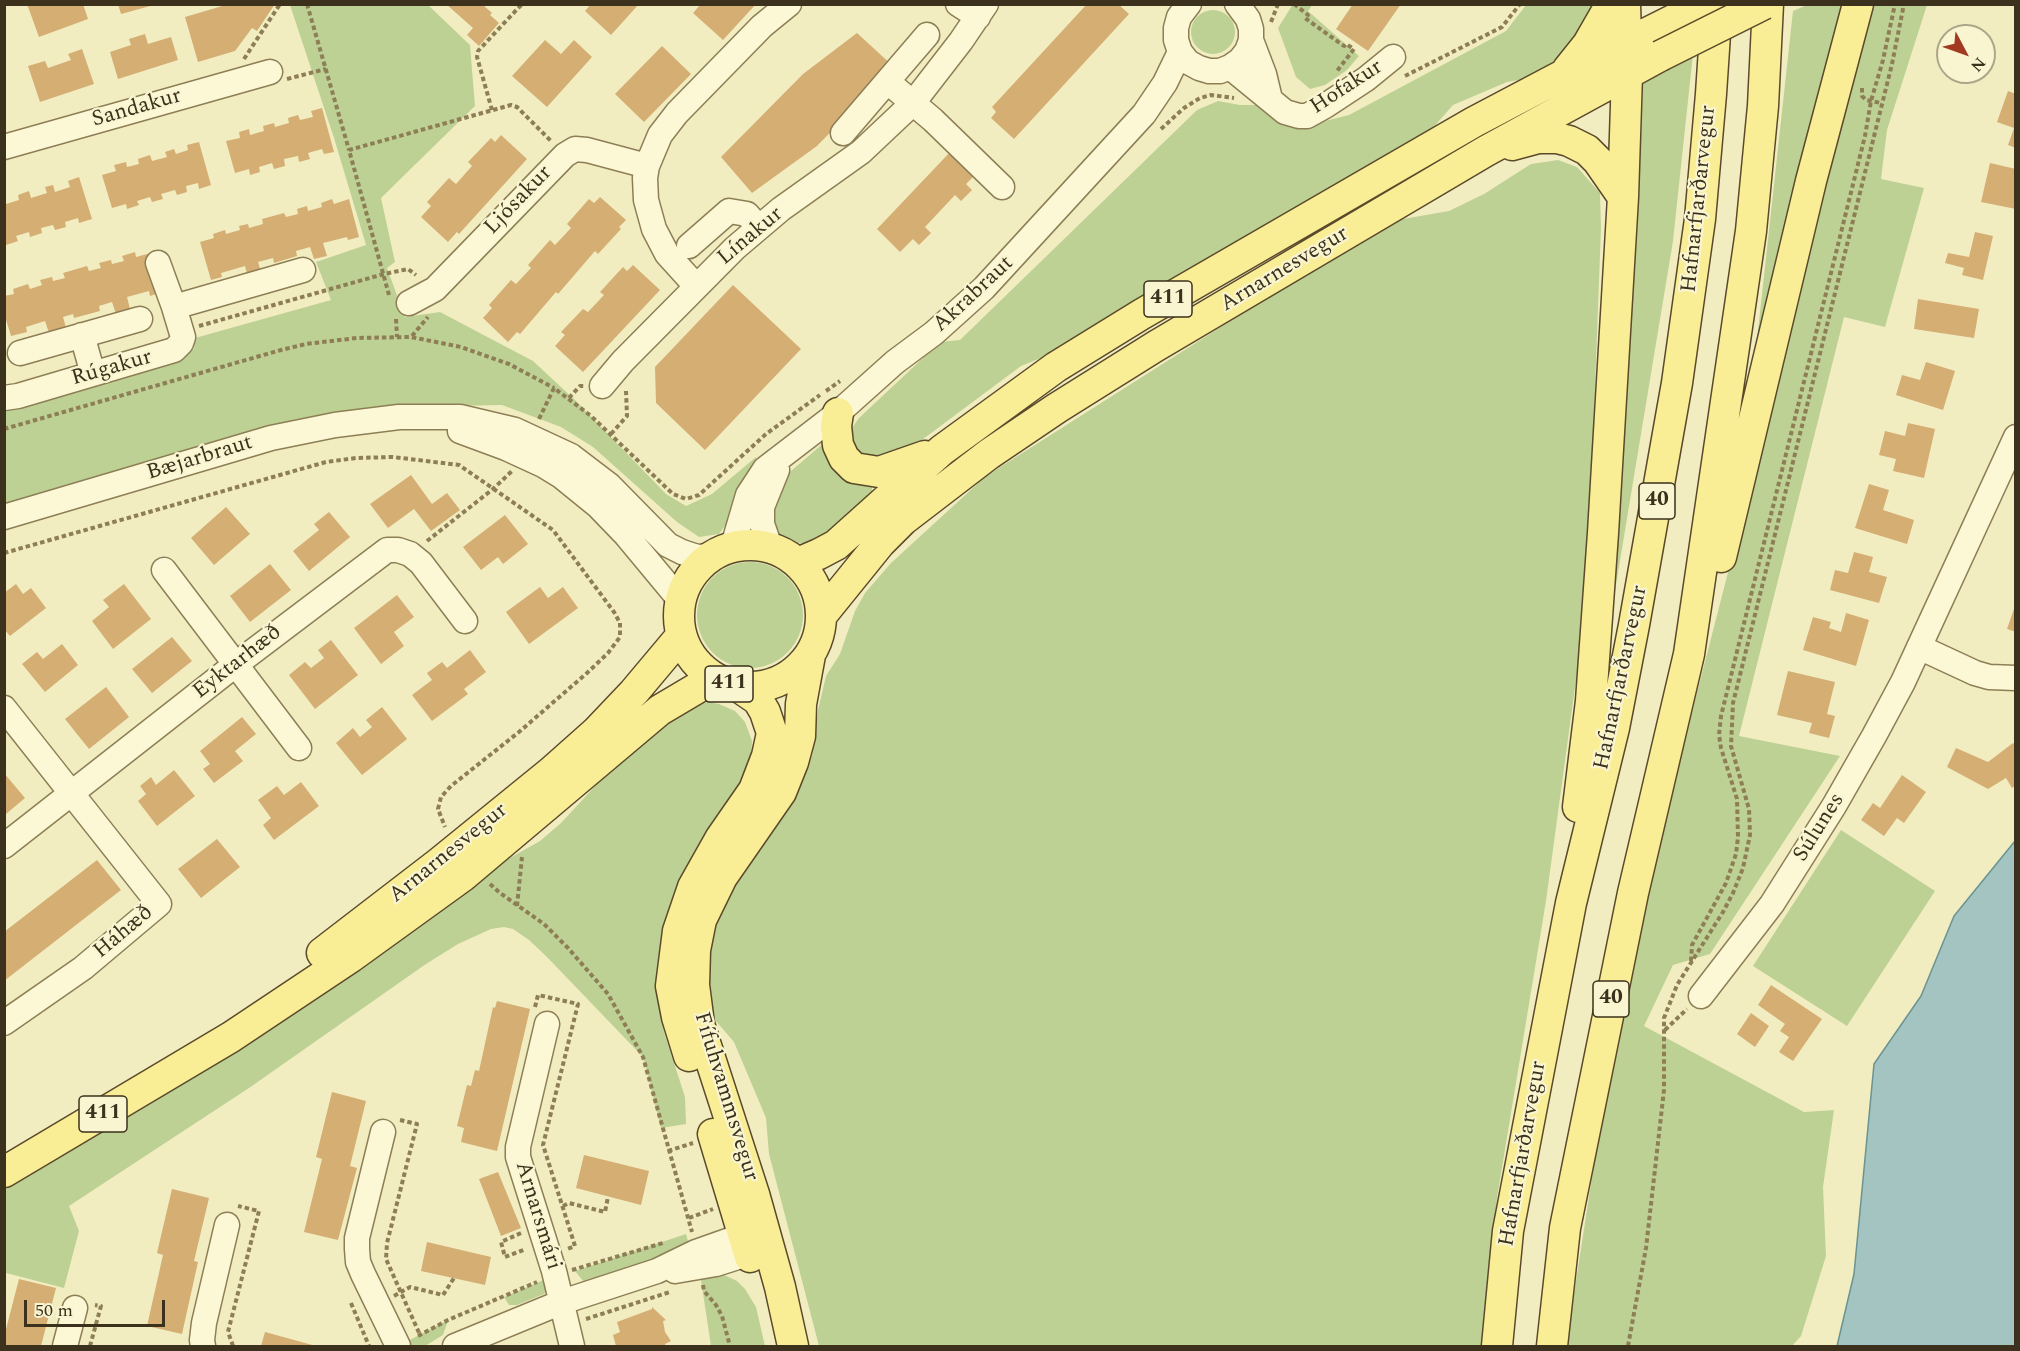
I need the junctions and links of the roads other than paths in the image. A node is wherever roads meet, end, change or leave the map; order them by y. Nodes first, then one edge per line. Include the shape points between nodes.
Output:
1 (789, 4) edge
2 (1164, 4) edge
3 (1189, 4) edge
4 (1611, 4) edge
5 (1625, 4) edge
6 (1705, 4) edge
7 (1717, 4) edge
8 (1766, 4) edge
9 (1858, 4) edge
10 (974, 9) edge
11 (1249, 17) edge
12 (927, 35) dead end
13 (1178, 40) junction
14 (1658, 42) junction
15 (1626, 43) junction
16 (1230, 67) junction
17 (1199, 68) junction
18 (1396, 68) road end
19 (270, 72) road end
20 (1565, 74) junction
21 (1627, 74) junction
22 (888, 82) junction
23 (1270, 99) junction
24 (913, 103) junction
25 (1144, 114) junction
26 (843, 133) dead end
27 (4, 147) edge
28 (1486, 151) junction
29 (647, 166) junction
30 (1002, 187) dead end
31 (1623, 197) junction
32 (758, 227) junction
33 (689, 246) dead end
34 (158, 263) dead end
35 (303, 270) dead end
36 (696, 286) junction
37 (174, 308) junction
38 (399, 308) road end
39 (140, 318) dead end
40 (82, 335) junction
41 (20, 353) dead end
42 (93, 374) junction
43 (602, 386) dead end
44 (4, 398) edge
45 (838, 413) junction
46 (399, 417) junction
47 (2016, 437) edge
48 (942, 450) junction
49 (784, 454) junction
50 (4, 517) edge
51 (770, 547) junction
52 (720, 552) junction
53 (798, 563) junction
54 (164, 570) dead end
55 (680, 600) junction
56 (821, 616) junction
57 (465, 621) dead end
58 (681, 636) junction
59 (1919, 647) junction
60 (1689, 654) junction
61 (810, 655) junction
62 (235, 665) junction
63 (2016, 678) edge
64 (726, 682) junction
65 (4, 708) edge
66 (299, 748) dead end
67 (71, 794) junction
68 (4, 846) edge
69 (1571, 903) junction
70 (1701, 996) road end
71 (4, 1023) edge
72 (547, 1024) dead end
73 (200, 1054) junction
74 (383, 1132) dead end
75 (4, 1172) edge
76 (227, 1225) dead end
77 (756, 1241) junction
78 (75, 1308) dead end
79 (567, 1325) edge
80 (65, 1347) edge
81 (203, 1347) edge
82 (398, 1347) edge
83 (455, 1347) edge
84 (773, 1347) edge
85 (793, 1347) edge
86 (1497, 1347) edge
87 (1552, 1347) edge

1 - 29 street via 677,113 660,135
2 - 13 street
3 - 13 street, Akrabraut via 1179,17
4 - 20 main road
5 - 15 main road
6 - 14 main road, Arnarnesvegur / 411
7 - 69 main road, Hafnarfjarðarvegur / 40 via 1700,219 1676,394 1614,728
8 - 14 main road, Arnarnesvegur / 411, bridge
8 - 60 main road, 40 via 1763,106 1751,231
9 - 60 main road via 1810,181 1715,583
10 - 24 street, Línakur
11 - 16 street via 1247,51
11 - 23 street
12 - 22 street
13 - 17 street via 1188,62
13 - 25 street, Akrabraut via 1166,83
14 - 15 main road, Arnarnesvegur / 411
14 - 21 main road, Arnarnesvegur / 411
15 - 20 main road, Arnarnesvegur / 411
15 - 21 main road
16 - 17 street via 1220,71
16 - 23 street, Hofakur
17 - 25 street, Akrabraut
18 - 23 street, Hofakur via 1366,79 1307,116 1292,116
19 - 27 street, Sandakur
20 - 48 main road, Arnarnesvegur / 411 via 1474,122 1142,314 1056,367
21 - 28 main road, Arnarnesvegur / 411
21 - 31 main road
22 - 24 street
22 - 26 street
24 - 30 street
24 - 32 street, Línakur via 852,159
25 - 45 street, Akrabraut via 984,288
28 - 31 main road via 1538,138 1569,141 1598,161
28 - 56 main road, Arnarnesvegur / 411 via 1156,346 989,454 895,528
29 - 36 street via 646,200 654,229 667,254
29 - 38 street, Ljósakur via 575,149 435,289
31 - 69 main road via 1591,701
32 - 33 street via 747,214 729,211
32 - 36 street, Línakur
34 - 37 street
35 - 37 street
36 - 43 street, Línakur
37 - 42 street, Rúgakur via 182,331 181,343 174,350
39 - 40 street
40 - 41 street
40 - 42 street
42 - 44 street, Rúgakur
45 - 48 main road via 838,446 849,463 860,470 879,472
45 - 49 street, Akrabraut
46 - 50 street, Bæjarbraut via 271,438
46 - 52 street, Bæjarbraut via 460,417 515,430 570,456 616,492 668,544 697,556
46 - 55 street, Bæjarbraut via 490,441 561,476 626,535
47 - 59 street, Súlunes
48 - 53 main road, Arnarnesvegur / 411 via 836,544
49 - 51 street via 762,507 762,524
49 - 52 street, Akrabraut via 756,481 735,539
51 - 52 main road, Arnarnesvegur / 411 via 749,544
51 - 53 main road, Arnarnesvegur / 411
52 - 55 main road, 411 via 697,568
53 - 56 main road, Arnarnesvegur / 411 via 819,596
54 - 62 street
55 - 58 main road, 411
56 - 61 main road, Arnarnesvegur / 411
57 - 62 street, Eyktarhæð via 421,563 410,554 387,550
58 - 64 main road, 411 via 693,660
58 - 73 main road, Arnarnesvegur / 411 via 596,732 551,772 388,904 260,1000
59 - 63 street via 1975,673
59 - 70 street, Súlunes via 1834,806 1772,904
60 - 87 main road, 40 via 1633,893 1565,1228
61 - 64 main road, Arnarnesvegur / 411 via 779,681 759,687
61 - 77 main road, Fífuhvammsvegur via 793,762 781,792 722,877 700,920 695,950 699,1024
62 - 66 street
62 - 67 street, Eyktarhæð
64 - 73 main road, Arnarnesvegur / 411 via 660,710 444,889 282,1004
64 - 77 main road, Fífuhvammsvegur via 758,700 772,733 754,790 693,887 678,930 671,986 677,1017
65 - 67 street
67 - 68 street, Eyktarhæð
67 - 71 street, Háhæð via 159,904 83,968
69 - 86 main road, Hafnarfjarðarvegur / 40 via 1508,1231
72 - 79 street, Arnarsmári via 518,1157
73 - 75 main road, Arnarnesvegur / 411
74 - 82 street via 357,1249 361,1268
76 - 81 street via 204,1323
77 - 79 street, Arnarsmári via 696,1252
77 - 84 main road, Fífuhvammsvegur
77 - 85 main road, Fífuhvammsvegur
78 - 80 street
79 - 83 street, Arnarsmári

